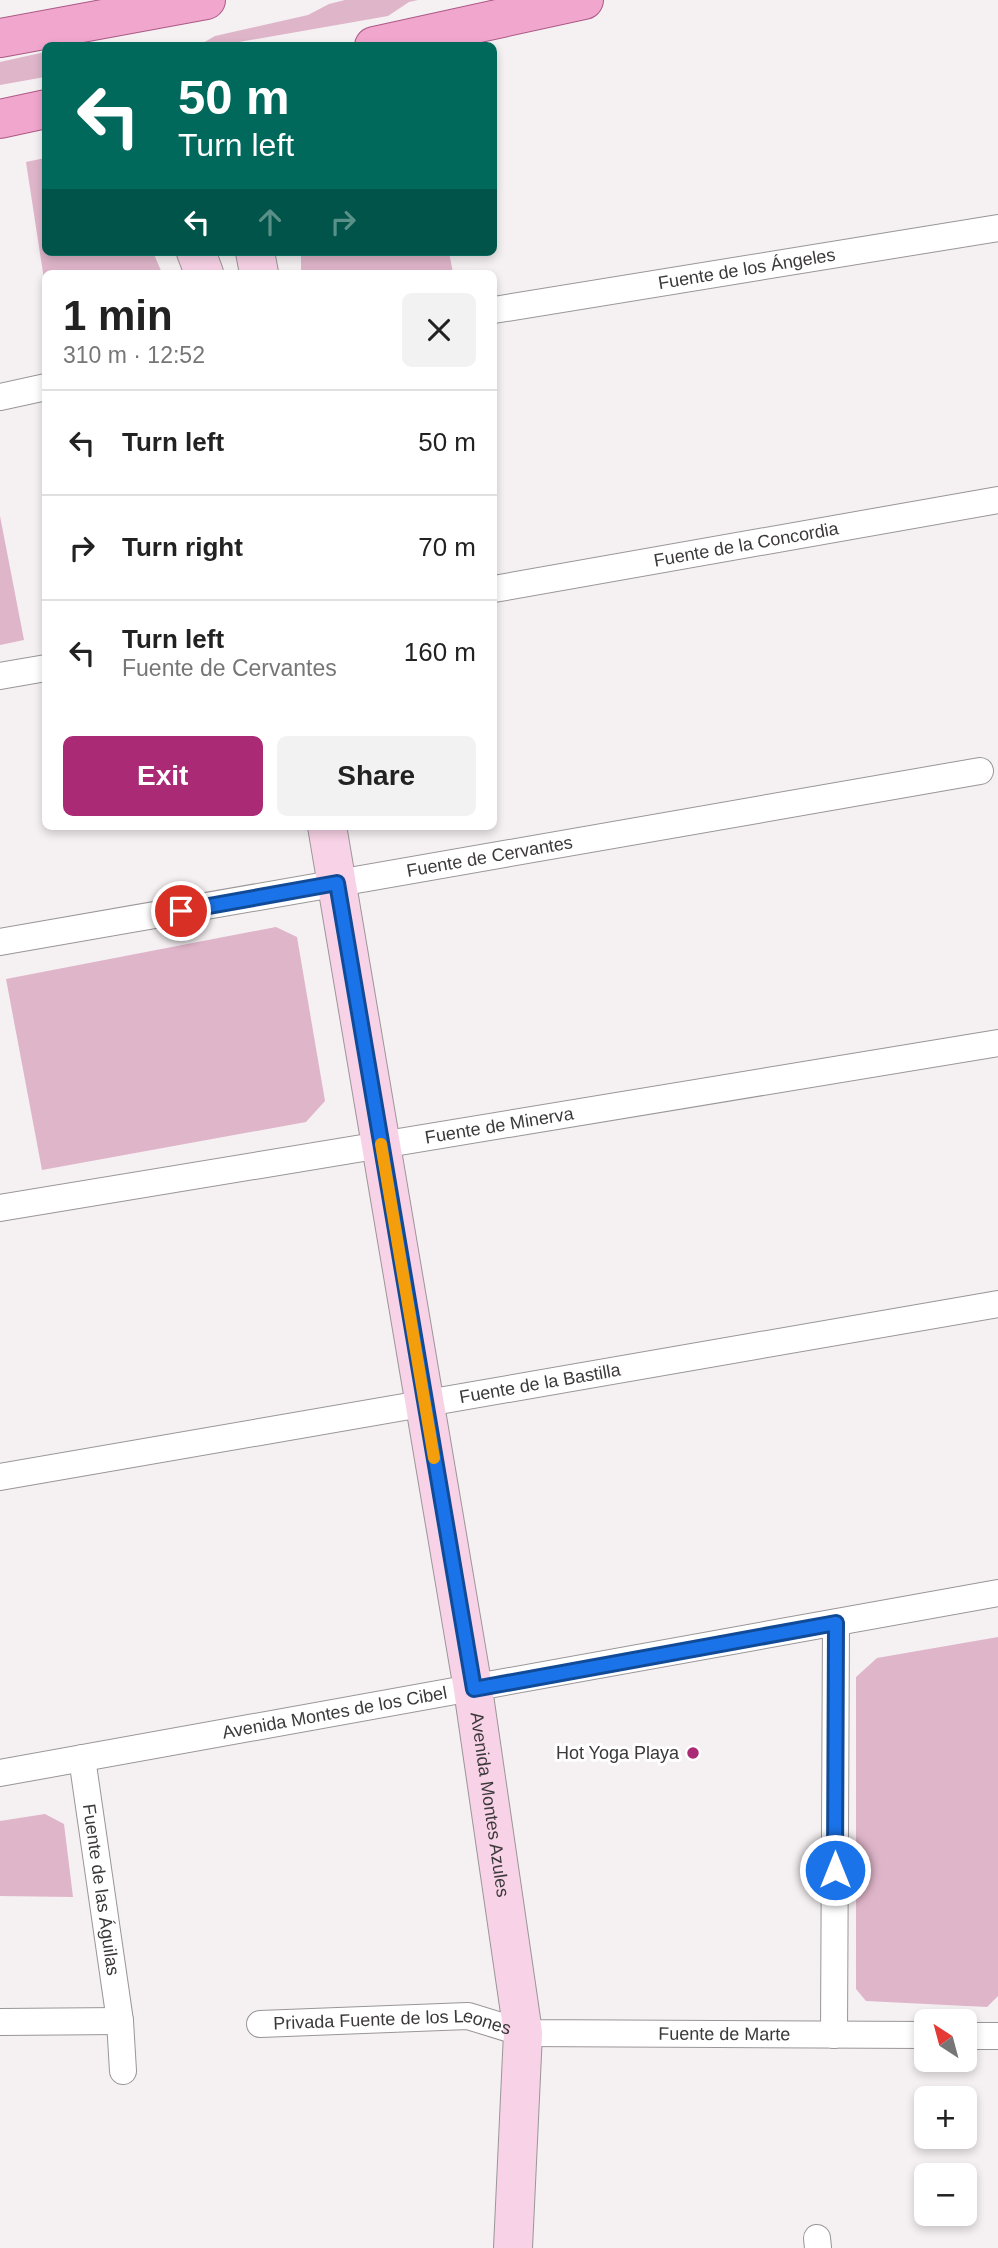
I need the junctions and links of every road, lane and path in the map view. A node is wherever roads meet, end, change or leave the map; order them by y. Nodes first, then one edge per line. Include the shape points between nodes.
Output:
1 (206, 0) edge
2 (584, 0) edge
3 (533, 5) edge
4 (86, 34) edge
5 (0, 38) edge
6 (390, 42) edge
7 (42, 111) edge
8 (0, 119) edge
9 (998, 228) edge
10 (497, 310) edge
11 (42, 388) edge
12 (0, 397) edge
13 (998, 500) edge
14 (497, 588) edge
15 (42, 669) edge
16 (0, 676) edge
17 (980, 771) dead end
18 (328, 830) edge
19 (337, 883) junction
20 (0, 942) edge
21 (998, 1043) edge
22 (381, 1145) junction
23 (0, 1208) edge
24 (998, 1304) edge
25 (425, 1403) junction
26 (0, 1477) edge
27 (998, 1593) edge
28 (836, 1623) junction
29 (474, 1689) junction
30 (82, 1758) junction
31 (0, 1773) edge
32 (120, 2021) junction
33 (0, 2022) edge
34 (260, 2024) dead end
35 (523, 2033) junction
36 (834, 2035) junction
37 (914, 2035) edge
38 (977, 2036) edge
39 (998, 2036) edge
40 (123, 2071) dead end
41 (513, 2248) edge

1 - 4 main road
2 - 3 main road
3 - 6 main road
4 - 5 main road
7 - 8 main road
9 - 10 street, Fuente de los Ángeles
11 - 12 street
13 - 14 street, Fuente de la Concordia
15 - 16 street
17 - 19 street, Fuente de Cervantes
18 - 19 street, Avenida Montes Azules
19 - 20 street, Fuente de Cervantes
19 - 22 street, Avenida Montes Azules
21 - 22 street, Fuente de Minerva
22 - 23 street, Fuente de Minerva
22 - 25 street, Avenida Montes Azules
24 - 25 street, Fuente de la Bastilla
25 - 26 street, Fuente de la Bastilla
25 - 29 street, Avenida Montes Azules
27 - 28 street, Avenida Montes de los Cibel
28 - 29 street, Avenida Montes de los Cibel
28 - 36 street
29 - 30 street, Avenida Montes de los Cibel
29 - 35 street, Avenida Montes Azules
30 - 31 street, Avenida Montes de los Cibel
30 - 32 street, Fuente de las Águilas
32 - 33 street
32 - 40 street, Fuente de las Águilas
34 - 35 street, Privada Fuente de los Leones via 468,2016
35 - 36 street, Fuente de Marte
35 - 41 street, Avenida Montes Azules
36 - 37 street, Fuente de Marte
38 - 39 street

